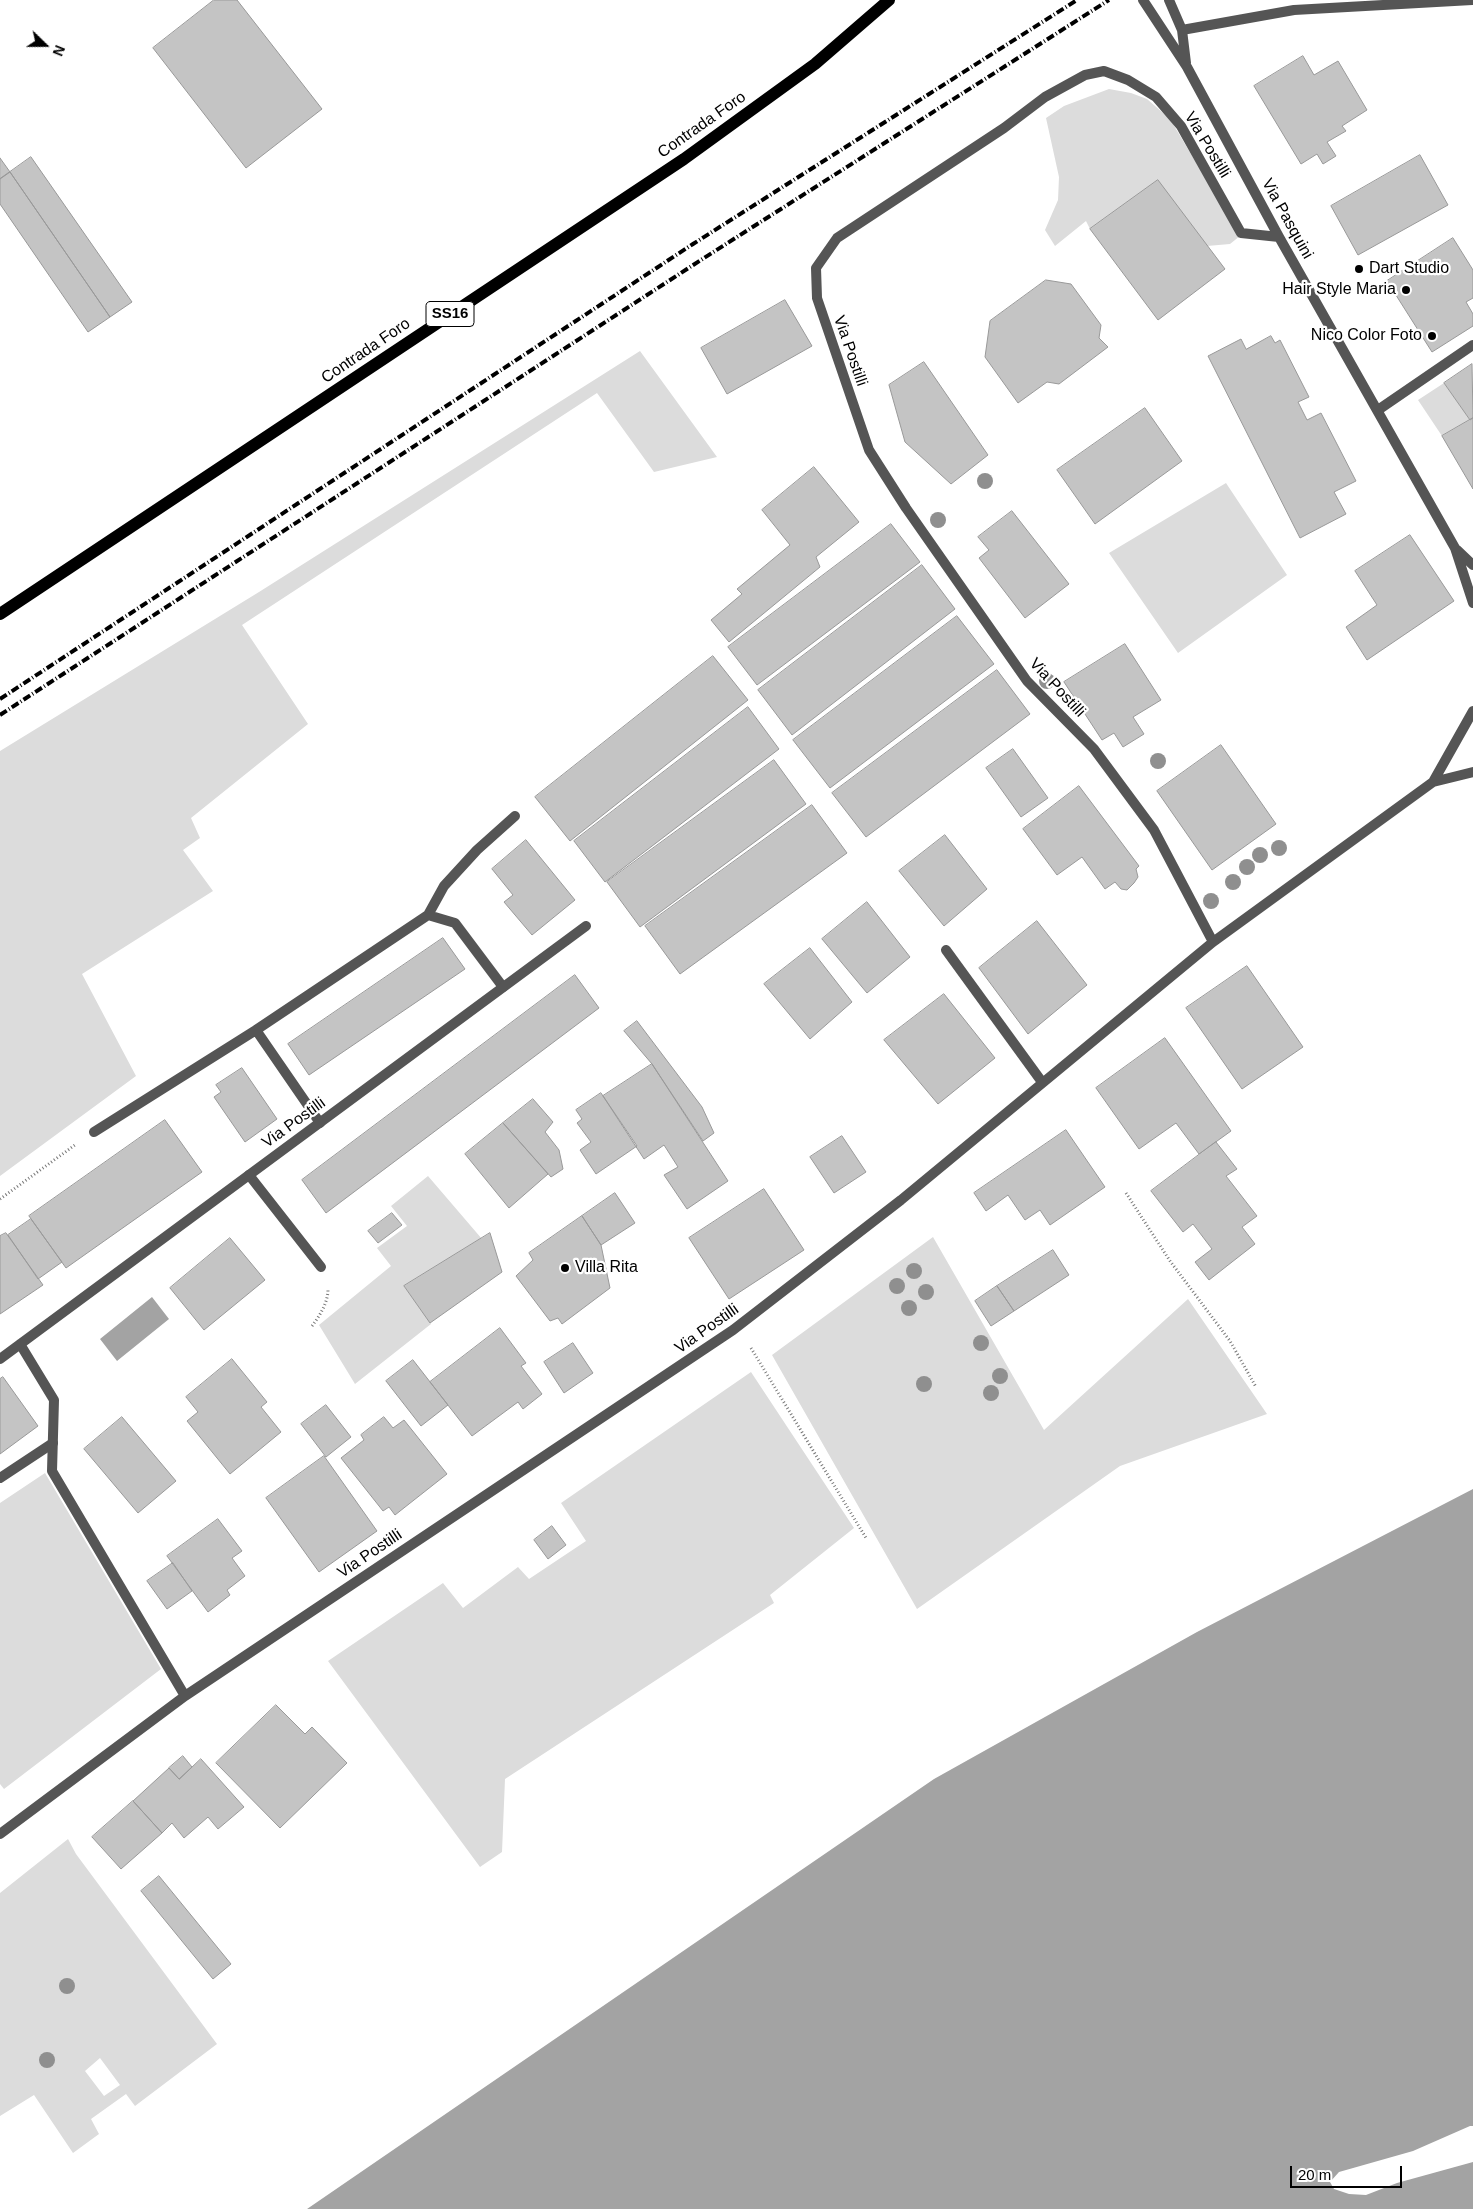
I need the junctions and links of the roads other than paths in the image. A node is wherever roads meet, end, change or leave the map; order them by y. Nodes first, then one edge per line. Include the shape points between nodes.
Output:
1 (888, 0) edge
2 (1143, 0) edge
3 (1168, 0) edge
4 (1472, 0) edge
5 (1182, 30) junction
6 (1187, 67) junction
7 (1279, 237) junction
8 (1473, 345) edge
9 (1378, 410) junction
10 (1455, 548) junction
11 (1473, 565) edge
12 (1473, 602) edge
13 (0, 614) edge
14 (1473, 711) edge
15 (1473, 772) edge
16 (1434, 782) junction
17 (515, 816) dead end
18 (428, 915) junction
19 (586, 926) dead end
20 (1213, 942) junction
21 (946, 950) dead end
22 (503, 987) junction
23 (256, 1030) junction
24 (1042, 1082) junction
25 (320, 1123) junction
26 (94, 1132) road end
27 (249, 1175) junction
28 (321, 1267) road end
29 (20, 1344) junction
30 (0, 1359) edge
31 (53, 1443) junction
32 (0, 1478) edge
33 (185, 1696) junction
34 (0, 1834) edge

1 - 13 main road, Contrada Foro / SS16 via 815,64 684,159
2 - 6 street, Via Pasquini
3 - 5 street, Via Pasquini
4 - 5 street via 1294,10
5 - 6 street, Via Pasquini
6 - 7 street, Via Pasquini
7 - 9 street, Via Pasquini
7 - 20 street, Via Postilli via 1241,233 1170,112 1156,97 1128,80 1104,71 1085,75 1045,97 1004,128 837,238 816,268 817,298 870,450 906,508 1028,682 1094,749 1154,830
8 - 9 street
9 - 10 street, Via Pasquini
10 - 11 street, Via Pasquini
10 - 12 street, Via Pasquini
14 - 16 street, Via Postilli
15 - 16 street, Via Postilli
16 - 20 street, Via Postilli
17 - 18 street via 444,886
18 - 22 street via 455,923
18 - 23 street
19 - 22 street, Via Postilli
20 - 24 street, Via Postilli
21 - 24 street
22 - 25 street, Via Postilli
23 - 25 street
23 - 26 street
24 - 33 street, Via Postilli via 901,1200 738,1326
25 - 27 street, Via Postilli
27 - 28 street
27 - 29 street, Via Postilli
29 - 30 street, Via Postilli
29 - 31 street via 54,1400
31 - 32 street
31 - 33 street via 52,1471
33 - 34 street, Via Postilli

